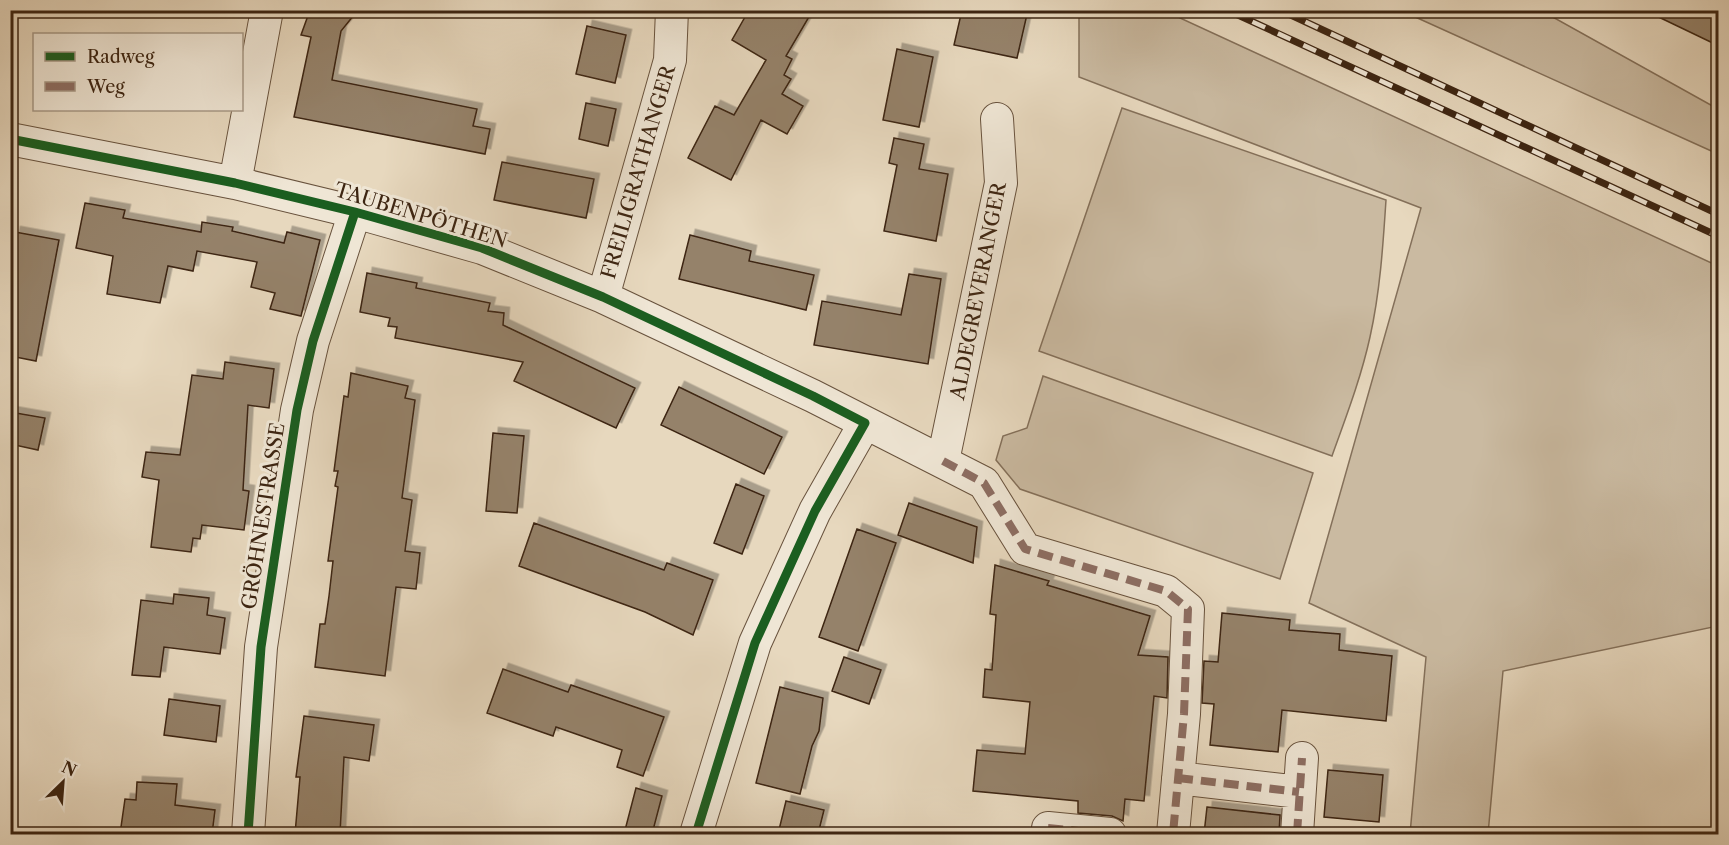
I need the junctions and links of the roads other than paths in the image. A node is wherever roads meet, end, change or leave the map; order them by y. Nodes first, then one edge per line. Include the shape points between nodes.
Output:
1 (267, 10) edge
2 (672, 10) edge
3 (997, 119) dead end
4 (12, 143) edge
5 (235, 183) junction
6 (355, 212) junction
7 (603, 297) junction
8 (865, 423) junction
9 (943, 462) junction
10 (1302, 758) dead end
11 (1178, 778) junction
12 (1299, 792) junction
13 (1048, 828) dead end
14 (248, 834) edge
15 (696, 834) edge
16 (1110, 834) edge
17 (1173, 834) edge
18 (1297, 834) edge

1 - 5 street
2 - 7 street, FREILIGRATHANGER via 670,60
3 - 9 street, ALDEGREVERANGER via 1001,183
4 - 5 street, TAUBENPÖTHEN
5 - 6 street, TAUBENPÖTHEN
6 - 7 street, TAUBENPÖTHEN via 482,248
6 - 14 street, GRÖHNESTRASSE via 313,341 297,410 261,647
7 - 8 street, TAUBENPÖTHEN
8 - 9 street, TAUBENPÖTHEN
8 - 15 street via 815,511 755,643
9 - 11 street, TAUBENPÖTHEN via 984,483 1025,549 1166,591 1188,609
10 - 12 street
11 - 12 street
11 - 17 street, TAUBENPÖTHEN
12 - 18 street
13 - 16 street

